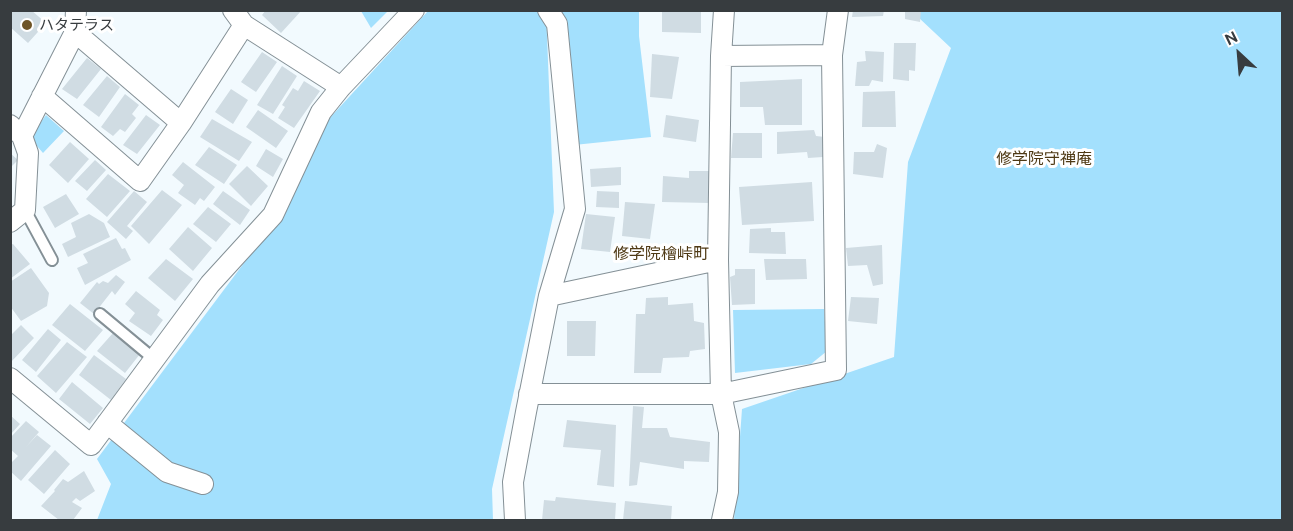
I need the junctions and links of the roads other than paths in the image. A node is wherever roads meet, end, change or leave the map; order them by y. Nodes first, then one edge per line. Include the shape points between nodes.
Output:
1 (76, 10) edge
2 (414, 10) edge
3 (548, 10) edge
4 (724, 10) edge
5 (838, 10) edge
6 (239, 18) edge
7 (75, 32) junction
8 (721, 56) junction
9 (832, 56) junction
10 (341, 87) junction
11 (42, 96) junction
12 (181, 123) junction
13 (16, 131) edge
14 (18, 216) edge
15 (52, 260) dead end
16 (718, 260) junction
17 (549, 296) junction
18 (100, 314) dead end
19 (154, 359) junction
20 (10, 378) edge
21 (530, 394) junction
22 (721, 394) junction
23 (107, 423) junction
24 (203, 484) dead end
25 (515, 520) edge
26 (723, 520) edge

1 - 7 street
2 - 10 street
3 - 17 street via 557,24 575,208
4 - 8 street
5 - 9 street
6 - 10 street
6 - 12 street
7 - 11 street
7 - 12 street
8 - 9 street
8 - 16 street
9 - 22 street via 836,370
10 - 19 street via 321,112 273,215 210,284
11 - 12 street via 140,181
11 - 13 street
13 - 14 street via 28,153
14 - 15 lane
16 - 17 street
16 - 22 street
17 - 21 street
18 - 19 lane
19 - 23 street
20 - 23 street via 91,445
21 - 22 street
21 - 25 street via 513,482
22 - 26 street via 729,432 728,492
23 - 24 street via 167,472

